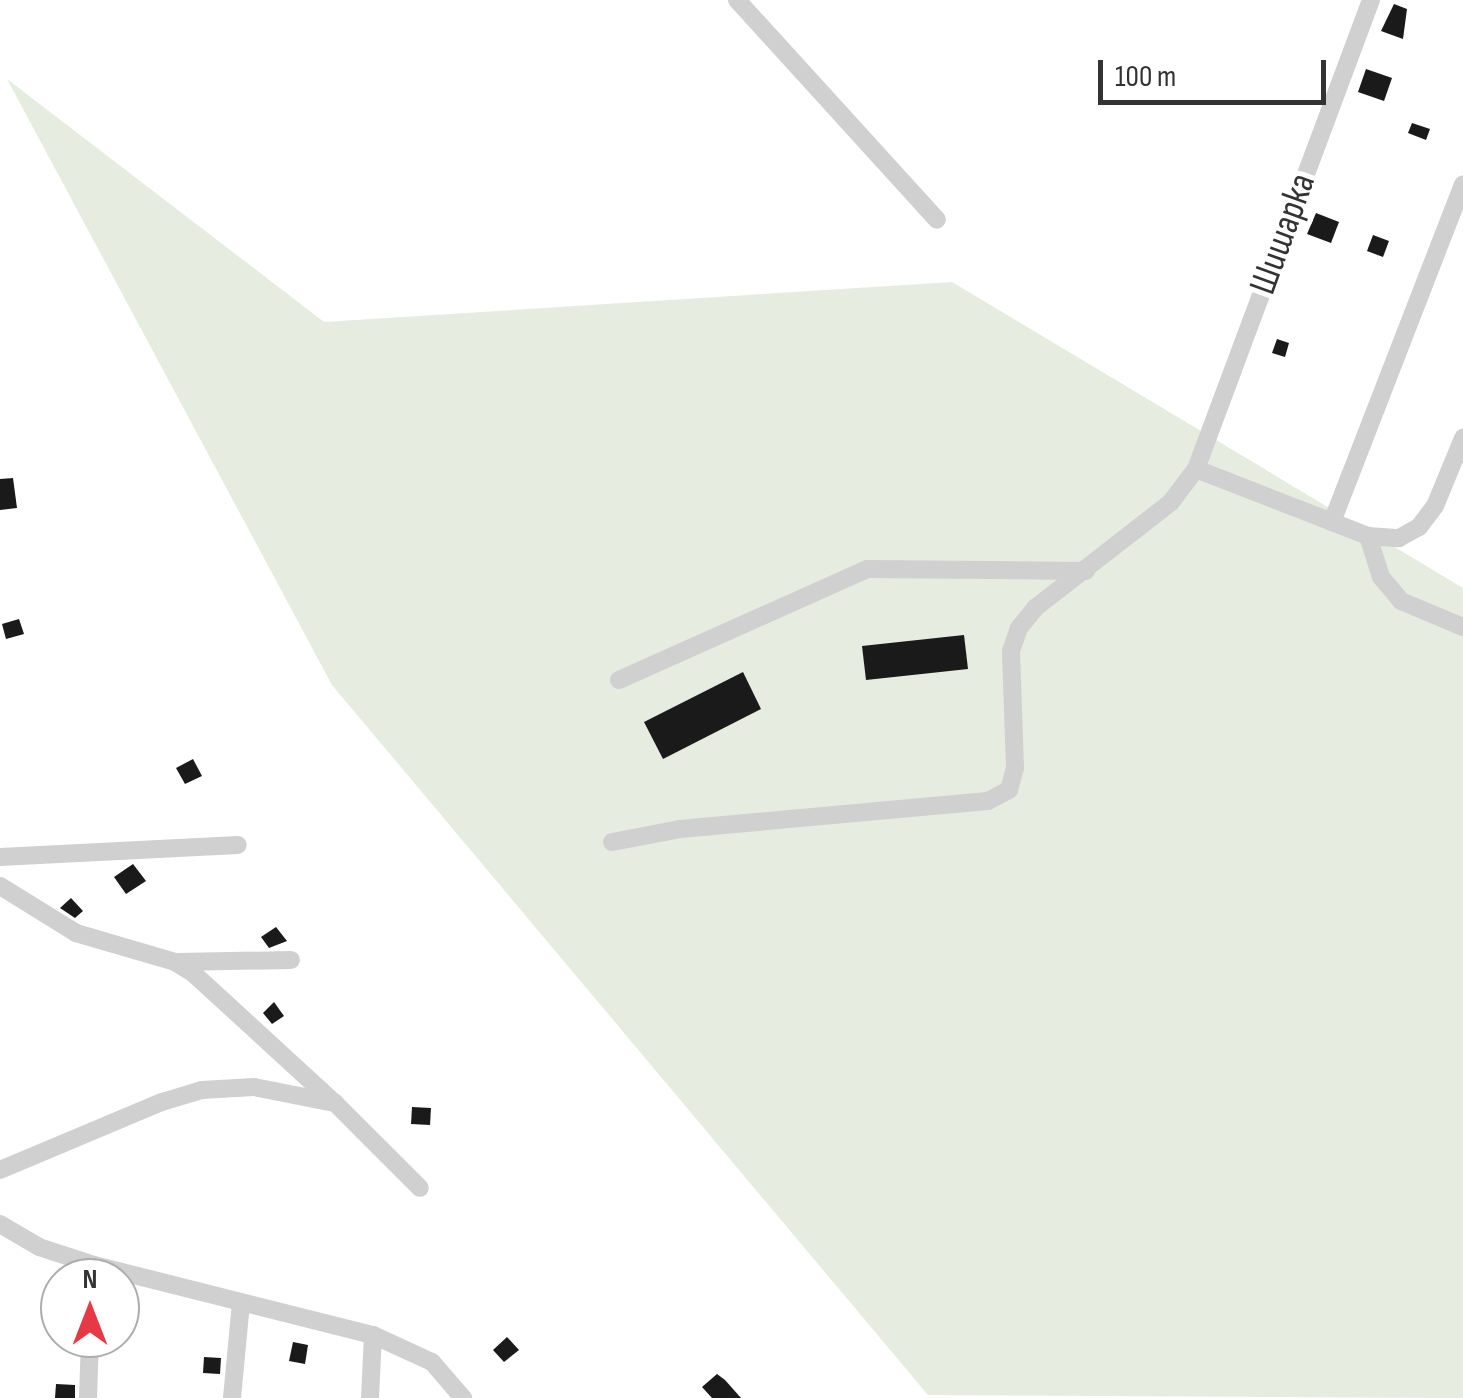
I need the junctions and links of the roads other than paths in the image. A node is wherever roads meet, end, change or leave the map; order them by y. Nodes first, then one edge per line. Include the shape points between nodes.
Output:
1 (736, 0) edge
2 (1370, 0) edge
3 (1463, 184) edge
4 (937, 220) dead end
5 (1462, 445) edge
6 (1196, 469) junction
7 (1332, 522) junction
8 (1368, 536) junction
9 (1087, 571) junction
10 (1463, 627) edge
11 (619, 680) dead end
12 (612, 842) dead end
13 (238, 845) dead end
14 (0, 857) edge
15 (0, 886) edge
16 (290, 960) dead end
17 (175, 962) junction
18 (335, 1103) junction
19 (0, 1170) edge
20 (420, 1188) dead end
21 (0, 1224) edge
22 (63, 1258) edge
23 (140, 1281) edge
24 (242, 1302) junction
25 (373, 1335) junction
26 (89, 1358) edge
27 (88, 1398) edge
28 (232, 1398) edge
29 (370, 1398) edge
30 (462, 1398) edge

1 - 4 street
2 - 6 street, Шишарка
3 - 7 street
5 - 8 street via 1420,528 1399,538
6 - 7 street
6 - 9 street, Шишарка via 1171,502
7 - 8 street
8 - 10 street via 1381,577 1400,601
9 - 11 street via 867,569
9 - 12 street, Шишарка via 1020,628 1011,651 1014,779 999,798 680,829
13 - 14 street
15 - 17 street via 92,940
16 - 17 street
17 - 18 street
18 - 19 street via 254,1088 202,1090
18 - 20 street
21 - 22 street
23 - 24 street
24 - 25 street
24 - 28 street
25 - 29 street
25 - 30 street via 432,1362
26 - 27 street

